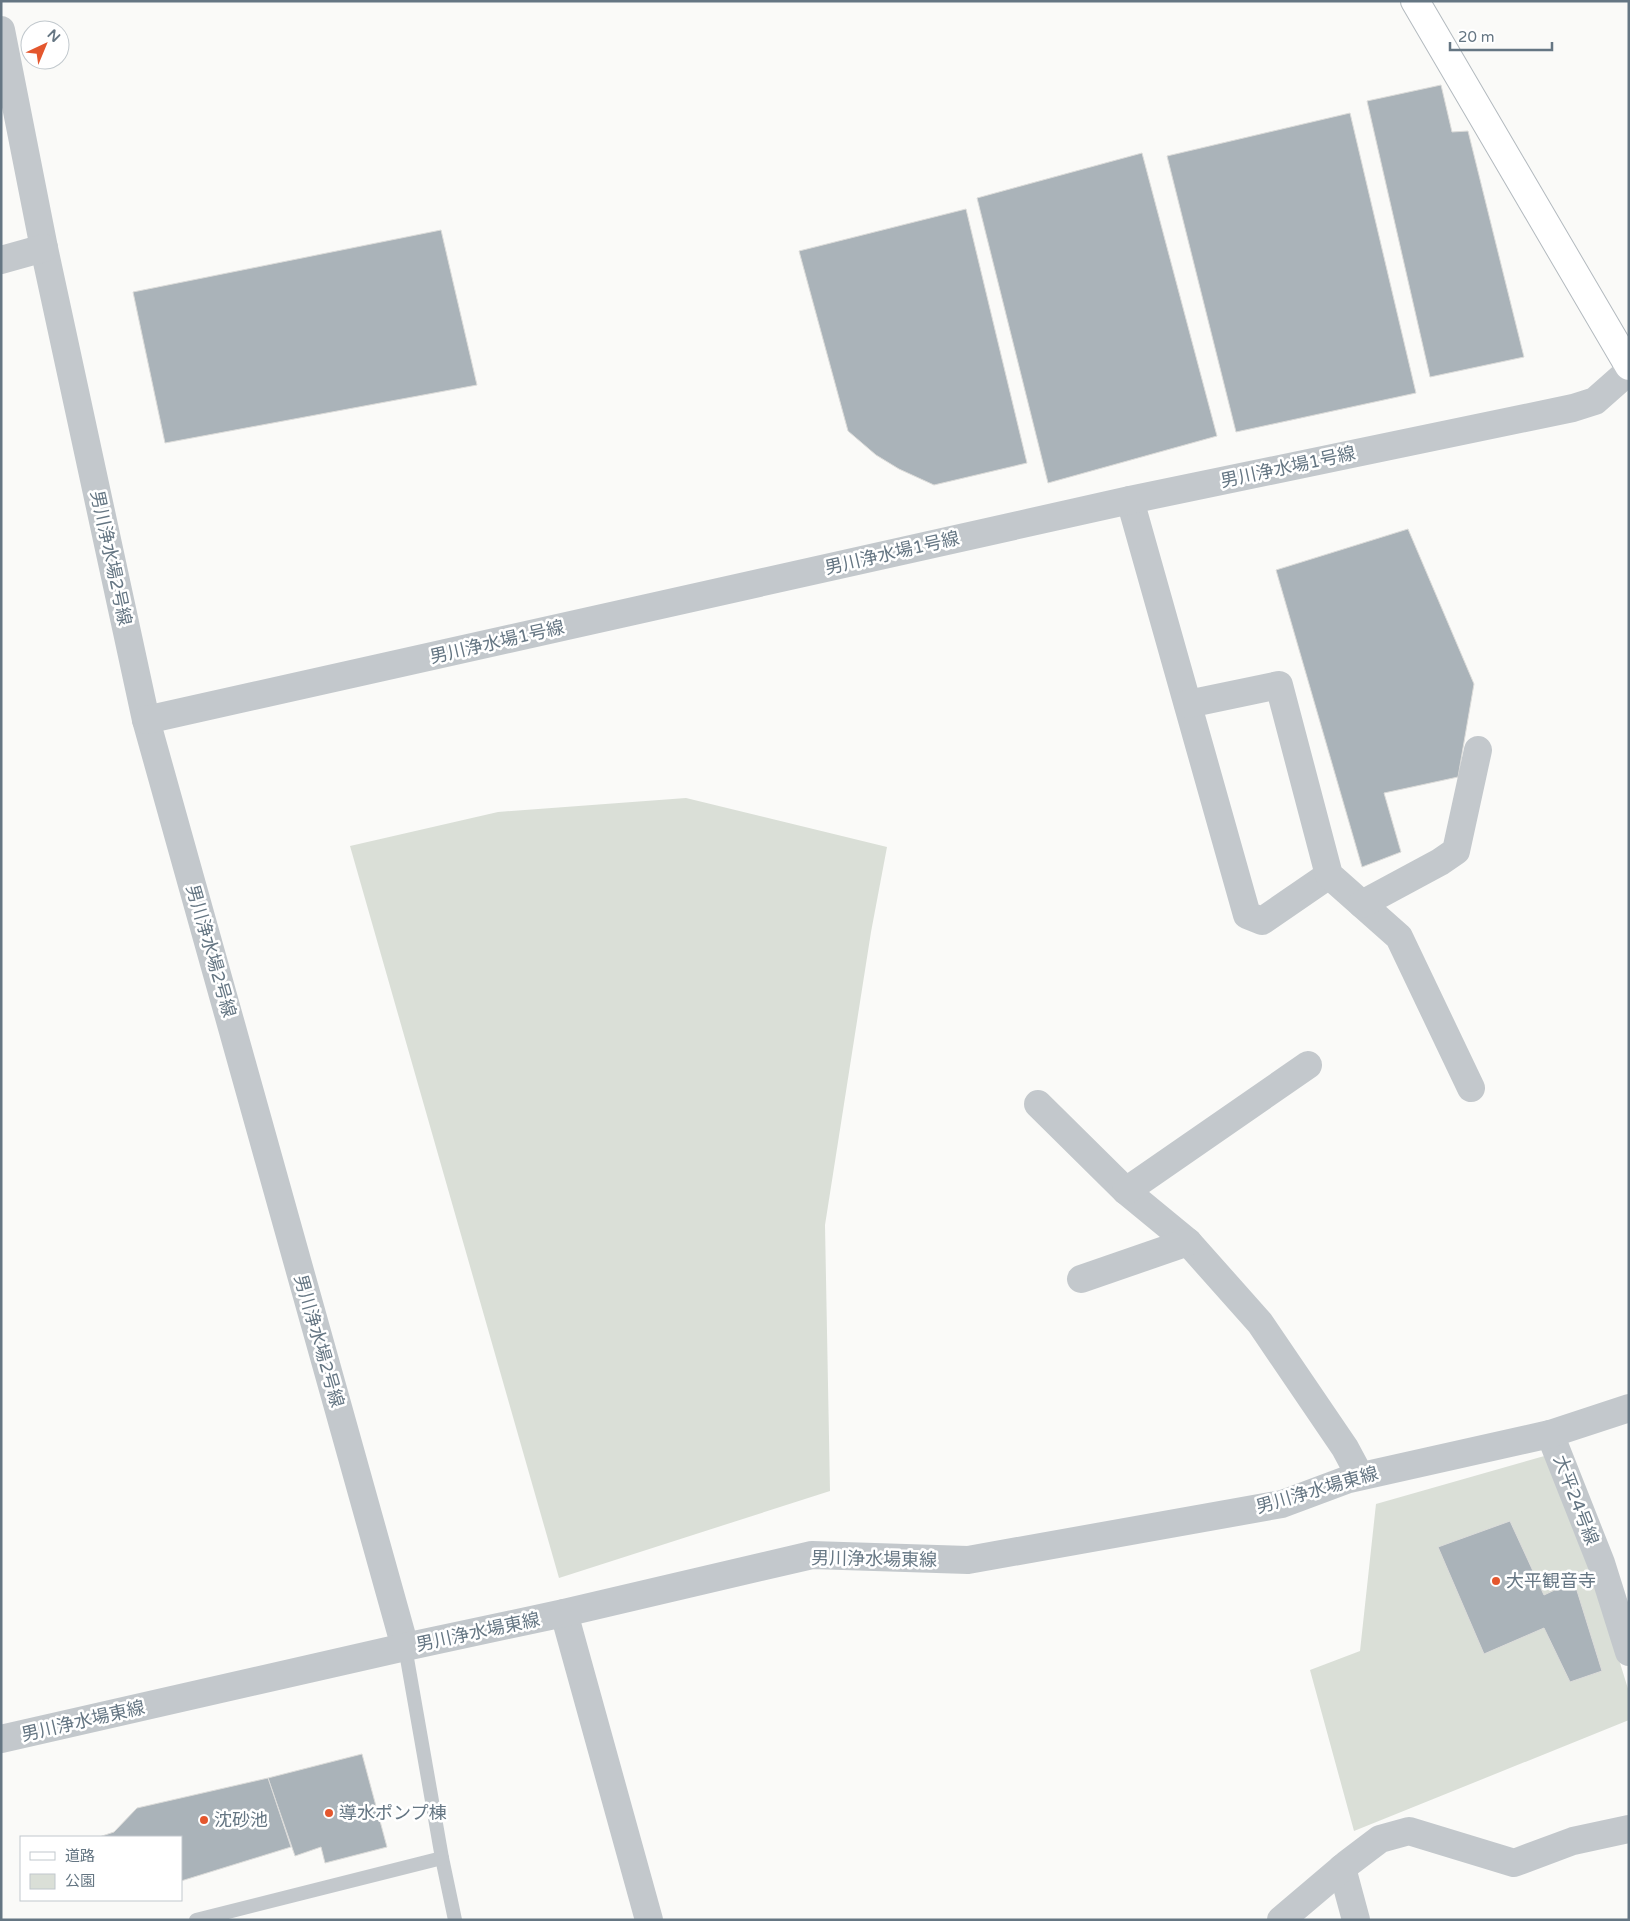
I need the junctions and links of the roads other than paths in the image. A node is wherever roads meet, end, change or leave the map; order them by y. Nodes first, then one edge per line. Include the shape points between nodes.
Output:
1 (1415, 1) edge
2 (1, 30) edge
3 (44, 248) junction
4 (1, 260) edge
5 (1629, 366) edge
6 (1629, 371) edge
7 (1130, 500) junction
8 (1188, 704) junction
9 (146, 720) junction
10 (1478, 750) dead end
11 (1329, 875) junction
12 (1362, 904) junction
13 (1308, 1065) dead end
14 (1471, 1088) dead end
15 (1038, 1104) dead end
16 (1126, 1191) junction
17 (1188, 1242) junction
18 (1081, 1279) dead end
19 (1629, 1408) edge
20 (1550, 1434) junction
21 (1360, 1476) junction
22 (564, 1614) junction
23 (405, 1647) junction
24 (1629, 1652) edge
25 (1, 1739) edge
26 (1629, 1829) edge
27 (442, 1858) junction
28 (1342, 1868) junction
29 (196, 1920) edge
30 (455, 1920) edge
31 (649, 1920) edge
32 (1281, 1920) edge
33 (1356, 1920) edge

1 - 5 street
2 - 3 street, 男川浄水場2号線
3 - 4 street
3 - 9 street, 男川浄水場2号線
6 - 7 street, 男川浄水場1号線 via 1595,401 1573,408
7 - 8 street
7 - 9 street, 男川浄水場1号線
8 - 11 street via 1279,685
8 - 11 street via 1247,915 1262,922
9 - 23 street, 男川浄水場2号線
10 - 12 street via 1456,851
11 - 12 street
12 - 14 street via 1399,937
13 - 16 street
15 - 16 street
16 - 17 street
17 - 18 street
17 - 21 street via 1260,1323 1345,1448
19 - 20 street, 男川浄水場東線
20 - 21 street, 男川浄水場東線
20 - 24 street, 大平24号線 via 1601,1563
21 - 22 street, 男川浄水場東線 via 1282,1504 968,1560 812,1555
22 - 23 street, 男川浄水場東線
22 - 31 street
23 - 25 street, 男川浄水場東線
23 - 27 lane
26 - 28 street via 1573,1841 1514,1863 1409,1831 1380,1839
27 - 29 lane
27 - 30 lane
28 - 32 street
28 - 33 street

